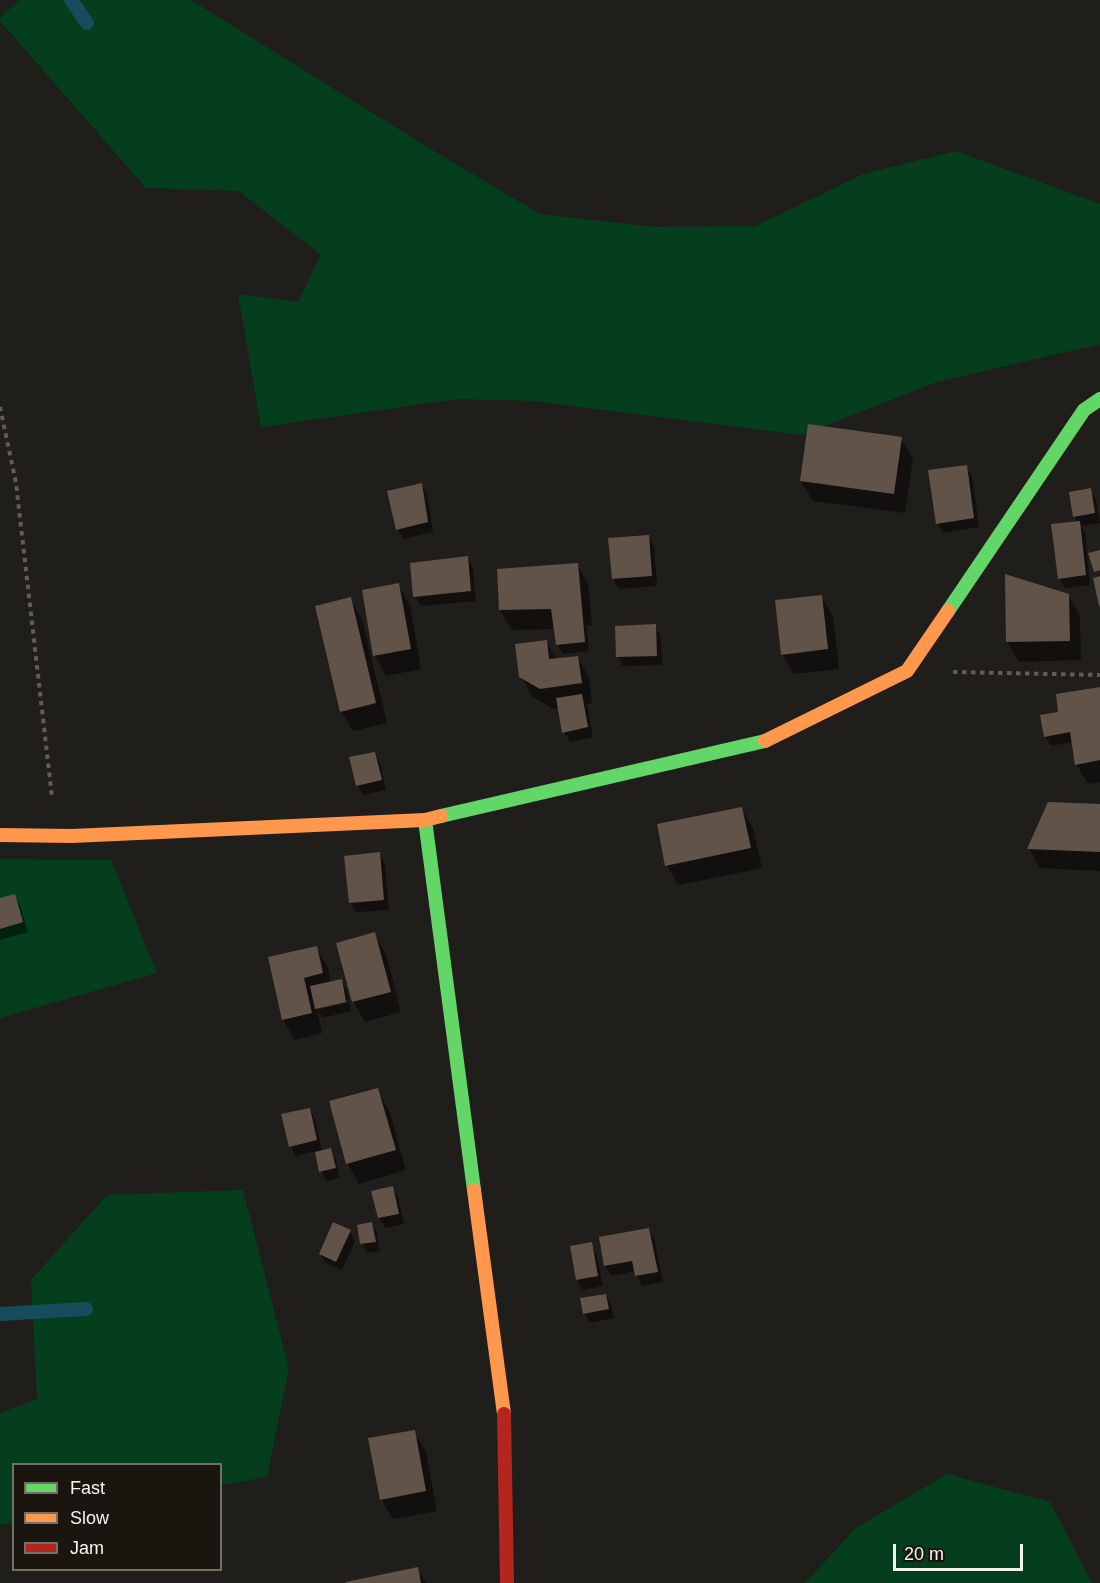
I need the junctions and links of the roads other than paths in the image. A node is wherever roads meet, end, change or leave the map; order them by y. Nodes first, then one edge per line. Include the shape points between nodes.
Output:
1 (1100, 399) edge
2 (425, 820) junction
3 (0, 835) edge
4 (507, 1583) edge

1 - 2 street via 1084,410 907,671 767,741
2 - 3 street via 57,836
2 - 4 street via 505,1420

